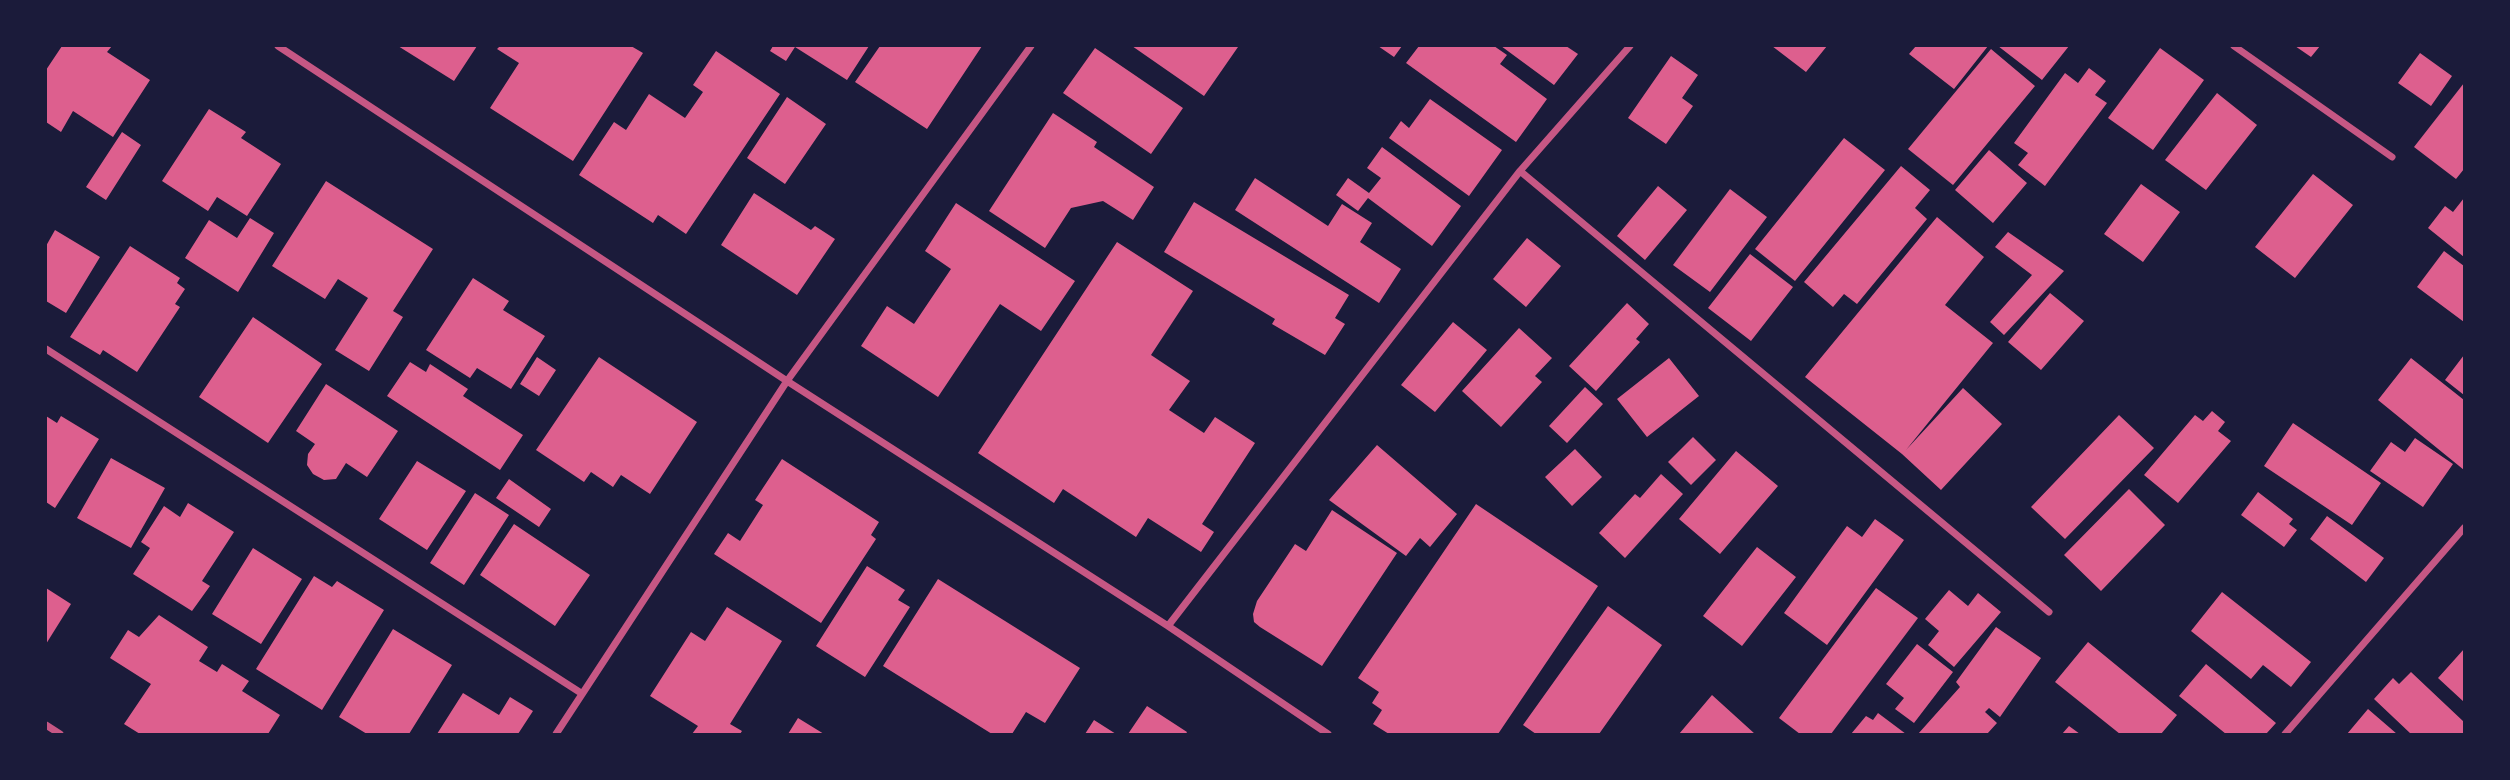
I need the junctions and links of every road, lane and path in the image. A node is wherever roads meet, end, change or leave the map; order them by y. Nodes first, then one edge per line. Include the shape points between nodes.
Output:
1 (278, 46) edge
2 (1031, 46) edge
3 (1630, 46) edge
4 (2234, 46) edge
5 (2392, 157) dead end
6 (1520, 171) junction
7 (46, 349) edge
8 (787, 381) junction
9 (2465, 528) edge
10 (2049, 612) dead end
11 (1168, 626) junction
12 (581, 694) junction
13 (46, 725) edge
14 (60, 734) edge
15 (556, 734) edge
16 (1328, 734) edge
17 (2285, 734) edge

1 - 8 street
2 - 8 street
3 - 6 street
4 - 5 street
6 - 10 street
6 - 11 street
7 - 12 street
8 - 11 street
8 - 12 street
9 - 17 street
11 - 16 street
12 - 15 street
13 - 14 street

